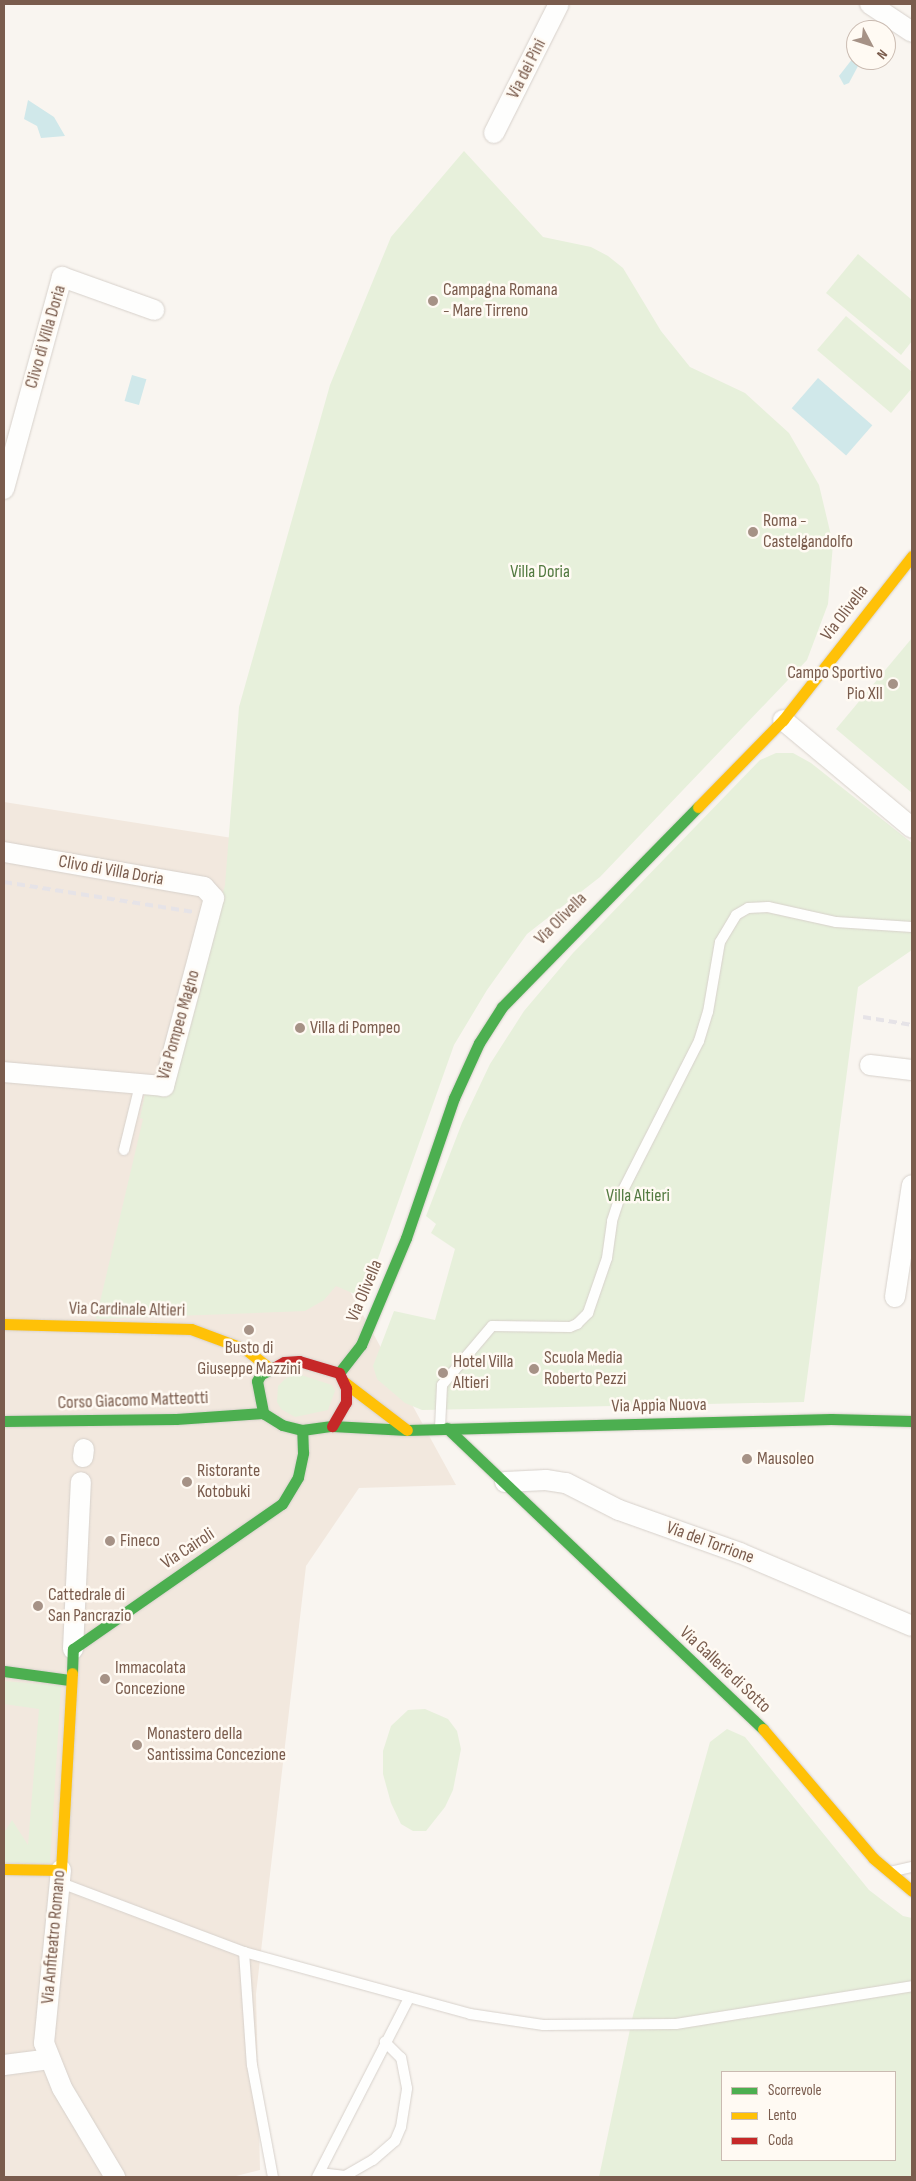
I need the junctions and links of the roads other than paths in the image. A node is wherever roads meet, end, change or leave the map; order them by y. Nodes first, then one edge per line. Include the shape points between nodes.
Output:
1 (559, 4) edge
2 (870, 4) edge
3 (912, 32) edge
4 (494, 133) dead end
5 (154, 310) dead end
6 (4, 489) edge
7 (912, 556) edge
8 (783, 720) junction
9 (912, 828) edge
10 (4, 852) edge
11 (214, 898) joint
12 (912, 927) edge
13 (870, 1065) dead end
14 (912, 1070) edge
15 (4, 1072) edge
16 (140, 1085) junction
17 (124, 1150) dead end
18 (912, 1185) edge
19 (907, 1257) edge
20 (895, 1297) dead end
21 (4, 1324) edge
22 (269, 1368) junction
23 (341, 1377) junction
24 (263, 1413) junction
25 (4, 1421) edge
26 (912, 1421) edge
27 (332, 1426) junction
28 (444, 1428) junction
29 (302, 1430) junction
30 (407, 1430) junction
31 (81, 1482) dead end
32 (505, 1482) junction
33 (912, 1626) edge
34 (73, 1649) junction
35 (4, 1671) edge
36 (69, 1680) junction
37 (912, 1866) edge
38 (4, 1869) edge
39 (888, 1873) junction
40 (61, 1877) junction
41 (912, 1891) edge
42 (244, 1952) junction
43 (912, 1986) edge
44 (409, 1998) junction
45 (385, 2042) junction
46 (50, 2059) junction
47 (4, 2065) edge
48 (318, 2175) edge
49 (115, 2177) edge
50 (273, 2177) edge

1 - 4 street, Via dei Pini
2 - 3 street
5 - 6 street, Clivo di Villa Doria via 62,277
7 - 8 main road, Via Olivella
8 - 9 street
8 - 23 main road, Via Olivella via 502,1007 479,1043 454,1098 406,1238 361,1345
10 - 11 street, Clivo di Villa Doria via 204,887
11 - 16 street, Via Pompeo Magno via 164,1086
12 - 28 lane via 836,922 768,907 753,907 736,915 720,942 708,1012 699,1041 620,1196 612,1221 607,1258 588,1313 578,1324 570,1327 492,1326 442,1385
13 - 14 street
15 - 16 street, Via Pompeo Magno
16 - 17 lane
18 - 19 street
19 - 20 street
21 - 22 main road, Via Cardinale Altieri via 191,1329 245,1349
22 - 23 main road via 299,1361
22 - 24 main road via 257,1381
23 - 27 main road via 346,1402
23 - 30 main road
24 - 25 main road, Corso Giacomo Matteotti via 176,1419
24 - 29 main road via 282,1425
26 - 28 main road, Via Appia Nuova via 831,1419
27 - 29 main road
27 - 30 main road, Via Appia Nuova
28 - 30 main road, Via Appia Nuova
28 - 32 main road, Via Gallerie di Sotto
29 - 34 main road, Via Cairoli via 303,1453 298,1477 282,1504
31 - 34 street
32 - 33 street, Via del Torrione via 546,1480 566,1483 619,1510 740,1553
32 - 39 main road, Via Gallerie di Sotto via 775,1741
34 - 36 main road
35 - 36 main road
36 - 40 main road, Via Anfiteatro Romano
37 - 39 lane
38 - 40 main road
39 - 41 main road, Via Gallerie di Sotto
40 - 42 lane
40 - 46 street, Via Anfiteatro Romano via 44,2043
42 - 44 lane
42 - 50 lane via 252,2065
43 - 44 lane via 676,2024 632,2027 543,2025 470,2014
44 - 45 lane
45 - 48 lane
45 - 48 lane via 400,2058 407,2088 401,2127 395,2141 373,2160 345,2176
46 - 47 street
46 - 49 street, Via Anfiteatro Romano via 62,2088

